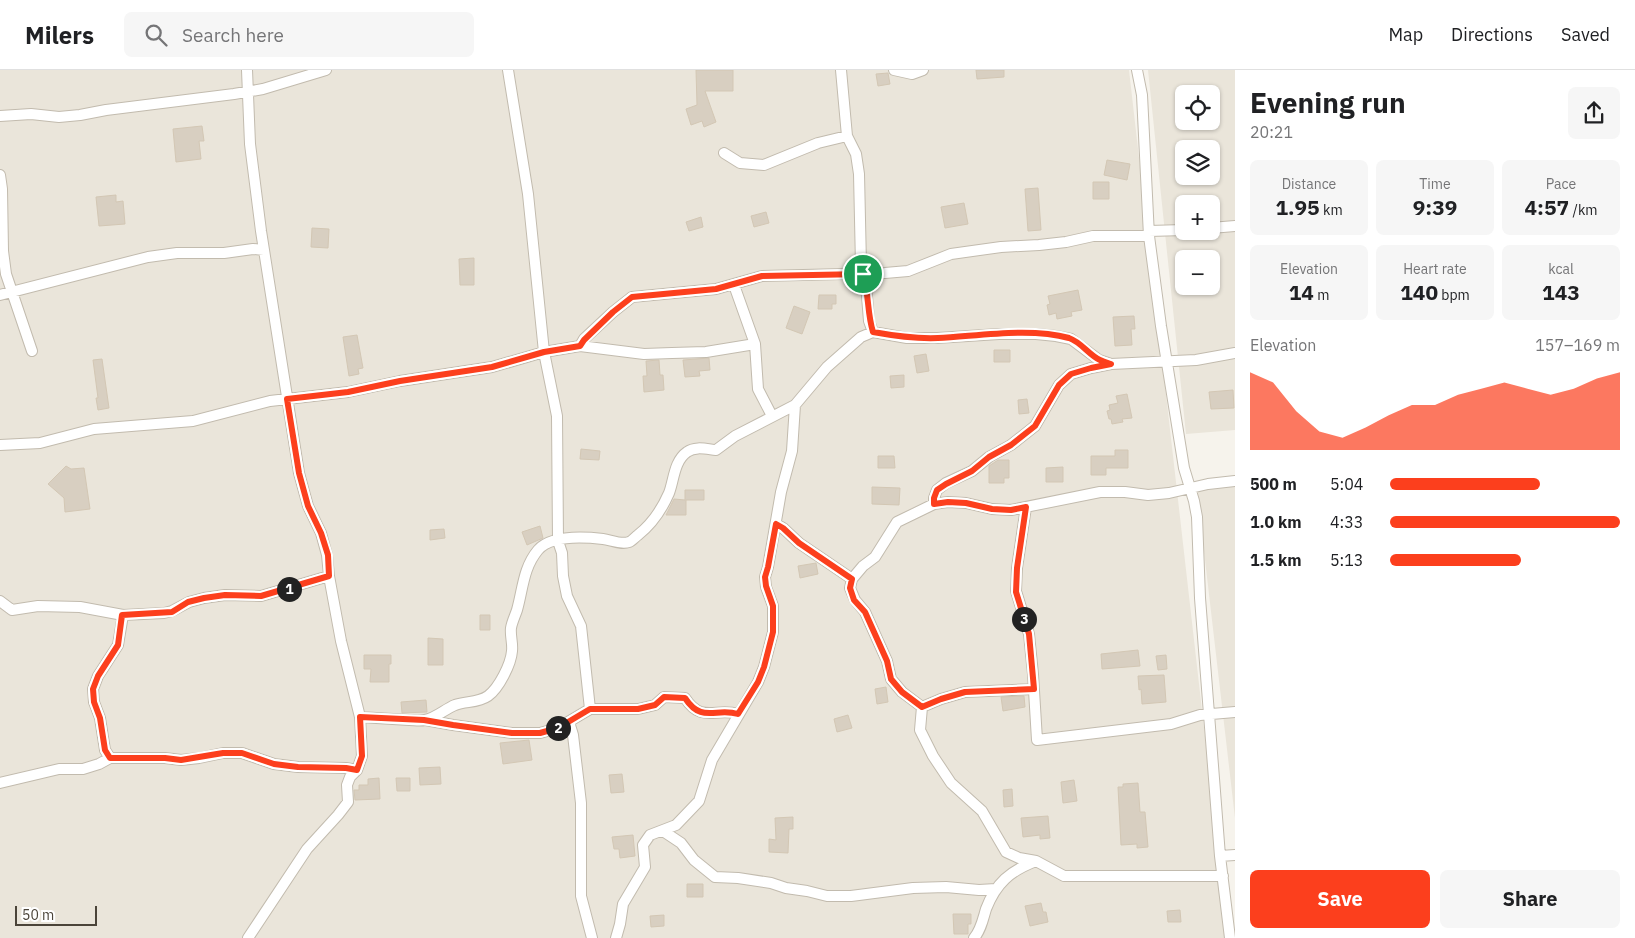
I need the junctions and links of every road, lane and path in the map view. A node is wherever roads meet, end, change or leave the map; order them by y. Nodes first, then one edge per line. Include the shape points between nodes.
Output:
1 (247, 70) edge
2 (326, 70) edge
3 (508, 70) edge
4 (840, 70) edge
5 (894, 70) edge
6 (923, 70) edge
7 (1136, 70) edge
8 (247, 92) junction
9 (0, 116) edge
10 (847, 136) junction
11 (724, 153) dead end
12 (0, 176) edge
13 (1235, 226) edge
14 (1220, 227) edge
15 (1175, 231) edge
16 (1149, 234) junction
17 (264, 250) junction
18 (863, 274) junction
19 (734, 284) junction
20 (13, 292) junction
21 (0, 295) edge
22 (873, 332) junction
23 (754, 344) junction
24 (580, 346) junction
25 (32, 351) dead end
26 (544, 352) junction
27 (1235, 353) edge
28 (1167, 362) junction
29 (1111, 364) junction
30 (287, 399) junction
31 (795, 405) junction
32 (772, 416) junction
33 (0, 445) edge
34 (1235, 481) edge
35 (1189, 488) junction
36 (934, 504) junction
37 (1026, 507) junction
38 (776, 524) junction
39 (558, 541) junction
40 (329, 576) junction
41 (852, 579) junction
42 (0, 601) edge
43 (122, 615) junction
44 (1034, 689) junction
45 (922, 707) junction
46 (590, 709) junction
47 (1235, 712) edge
48 (738, 714) junction
49 (1210, 714) junction
50 (360, 717) junction
51 (424, 720) junction
52 (569, 722) junction
53 (110, 758) junction
54 (357, 770) junction
55 (0, 783) edge
56 (663, 831) junction
57 (1235, 855) edge
58 (1220, 856) junction
59 (1036, 861) junction
60 (1223, 876) junction
61 (996, 889) junction
62 (248, 938) edge
63 (592, 938) edge
64 (616, 938) edge
65 (974, 938) edge
66 (1230, 938) edge

1 - 8 street
2 - 8 street
3 - 26 street via 529,202
4 - 10 street
5 - 6 street via 912,74
7 - 16 street via 1142,95
8 - 9 street via 60,117 31,114
8 - 17 street via 250,144
10 - 11 street via 818,143 764,165 740,163
10 - 18 street via 856,154 859,174
12 - 20 street via 3,251 6,274
13 - 14 street
15 - 16 street
16 - 18 street via 1093,236 1066,242 978,249 951,254 908,271
16 - 28 street
17 - 20 street via 148,257
17 - 30 street
18 - 19 street via 762,276
18 - 22 street
19 - 23 street
19 - 24 street via 716,289 632,297
20 - 21 street
20 - 25 street
22 - 29 street via 907,338 999,334 1056,336 1071,339 1099,360
22 - 31 street via 827,367
23 - 24 street via 706,352 644,354
23 - 32 street via 758,389
24 - 26 street
26 - 30 street via 492,367
26 - 39 street via 557,416
27 - 28 street
28 - 29 street
28 - 35 street
29 - 36 street via 1071,374 1059,385 1035,426 972,471 937,490
30 - 33 street via 192,421 94,429 40,443
30 - 40 street via 299,473 308,506 328,555
31 - 32 street
31 - 38 street via 792,451
32 - 39 street via 716,450 700,448 688,451 680,458 660,512 628,542 583,537
34 - 35 street
35 - 37 street via 1148,495 1100,492
35 - 49 street via 1197,517
36 - 37 street via 966,503 1011,510
36 - 41 street via 897,522 874,557
37 - 44 street via 1016,592 1029,634
38 - 41 street
38 - 48 street via 765,577 773,606 773,632 758,682
39 - 46 street via 567,596 581,626
39 - 51 street via 540,548 526,571 511,627 513,648 506,673 488,696 456,705
40 - 43 street via 261,596 225,595 188,602 172,612
40 - 50 street
41 - 45 street via 850,588 854,600 865,612 887,661 891,679
42 - 43 street via 12,610 38,606 80,607
43 - 53 street via 118,645 93,689 105,750
44 - 45 street via 965,692
44 - 49 street via 1037,740 1171,724
45 - 59 street via 920,730 951,783 982,811 1006,852
46 - 48 street via 638,709 655,705 664,697 685,698 691,707 708,714
46 - 52 street
47 - 49 street
48 - 56 street via 712,760 699,801 676,825
49 - 58 street
50 - 51 street
50 - 54 street via 362,756
51 - 52 street via 512,733 540,733
52 - 63 street via 581,803 581,896
53 - 54 street via 181,760 242,753 274,764
53 - 55 street via 83,769 60,769
54 - 62 street via 347,785 348,802 306,849
56 - 61 street via 681,843 694,860 715,877 771,883 827,896 913,888
56 - 64 street via 650,835 644,845 645,867 623,904
57 - 58 street
58 - 60 street
59 - 60 street via 1064,876
59 - 61 street via 1006,877
60 - 66 street
61 - 65 street

